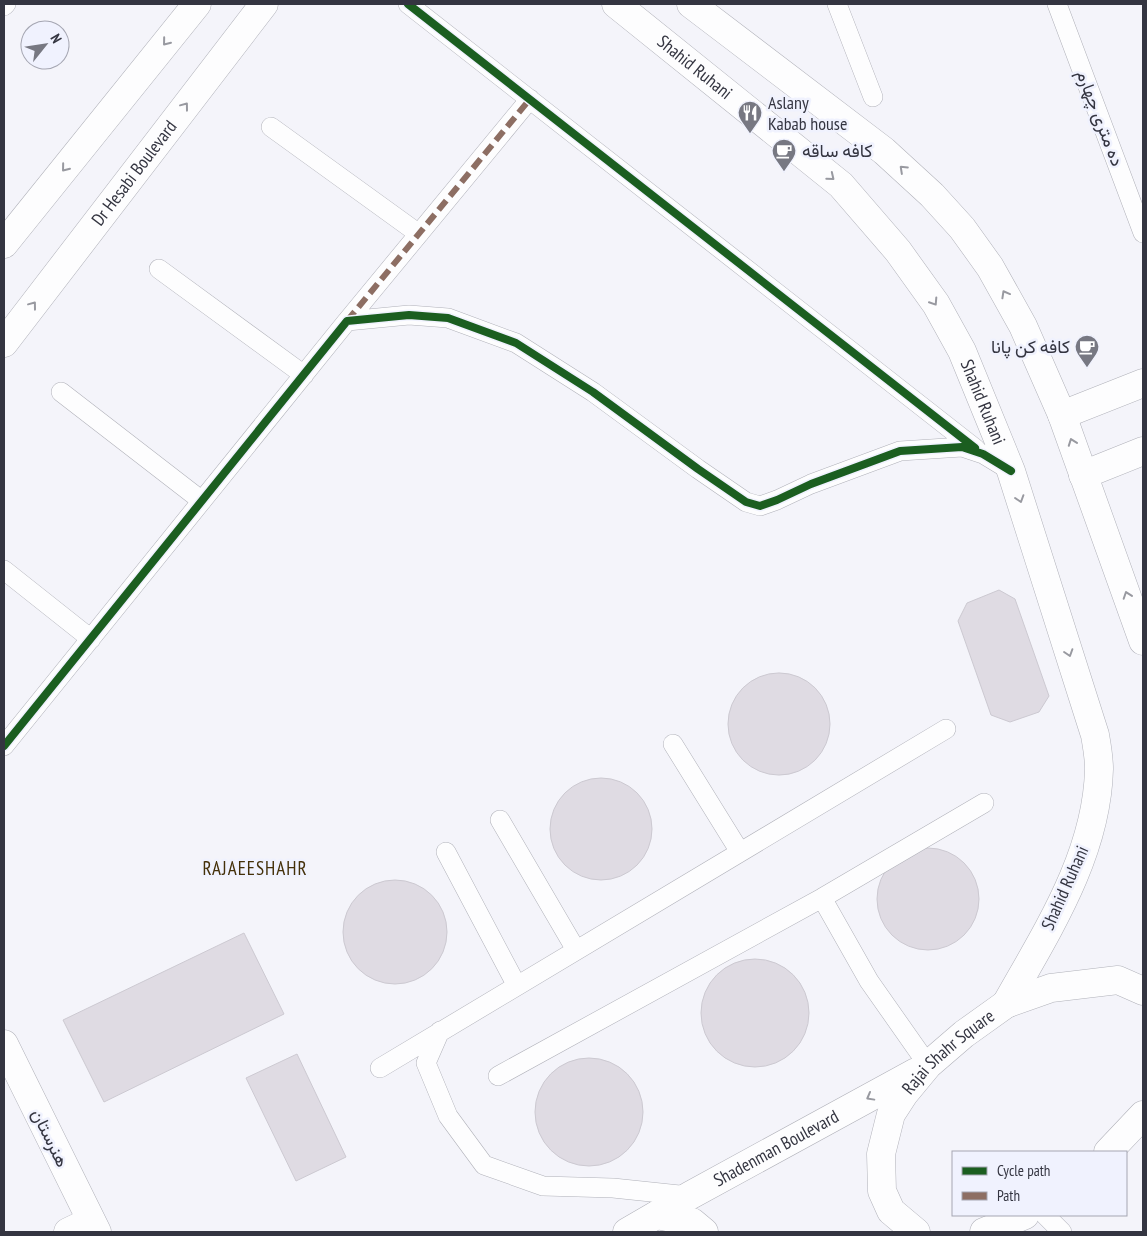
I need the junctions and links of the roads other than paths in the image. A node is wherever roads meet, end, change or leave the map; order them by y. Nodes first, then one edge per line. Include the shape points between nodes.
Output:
1 (197, 4) edge
2 (264, 4) edge
3 (408, 4) edge
4 (616, 4) edge
5 (690, 4) edge
6 (837, 4) edge
7 (1057, 4) edge
8 (873, 96) dead end
9 (530, 99) junction
10 (272, 127) dead end
11 (1143, 233) edge
12 (419, 234) junction
13 (4, 244) edge
14 (159, 269) dead end
15 (347, 321) junction
16 (4, 343) edge
17 (304, 375) junction
18 (1143, 383) edge
19 (61, 392) dead end
20 (1062, 415) junction
21 (1143, 451) edge
22 (983, 454) junction
23 (1011, 471) junction
24 (1084, 475) junction
25 (202, 501) junction
26 (4, 570) edge
27 (90, 639) junction
28 (1143, 641) edge
29 (946, 729) dead end
30 (673, 744) dead end
31 (4, 746) edge
32 (984, 803) dead end
33 (500, 820) dead end
34 (446, 852) dead end
35 (740, 852) junction
36 (822, 898) junction
37 (576, 950) junction
38 (517, 986) junction
39 (1143, 990) edge
40 (1006, 1004) junction
41 (440, 1031) junction
42 (4, 1044) edge
43 (928, 1065) junction
44 (380, 1068) dead end
45 (498, 1076) dead end
46 (1143, 1115) edge
47 (1109, 1151) edge
48 (690, 1196) junction
49 (658, 1215) junction
50 (1046, 1216) edge
51 (1017, 1222) edge
52 (85, 1229) edge
53 (911, 1231) edge
54 (627, 1232) edge
55 (704, 1232) edge
56 (984, 1232) edge
57 (1062, 1232) edge

1 -> 13 main road
16 -> 2 main road, Dr Hesabi Boulevard
3 - 9 street
4 -> 23 main road, Shahid Ruhani via 841,185 898,250 936,304 962,351
20 -> 5 main road via 1023,326 990,267 962,228 884,151
6 - 8 street
7 - 11 street, ده متری چهارم
9 - 12 street
9 - 22 street
10 - 12 street
12 - 15 street
14 - 17 street
15 - 17 street
15 - 22 street via 409,315 448,318 516,343 593,392 746,502 760,506 900,451 962,447
17 - 25 street
18 - 20 main road
19 - 25 street
24 -> 20 main road
21 - 24 main road
22 - 23 street
23 -> 40 main road, Shahid Ruhani via 1096,734 1099,767 1096,802 1083,854 1059,908
28 -> 24 main road
25 - 27 street
26 - 27 street
27 - 31 street
29 - 35 street
30 - 35 street
32 - 36 street
33 - 37 street
34 - 38 street
35 - 37 street
36 - 43 street via 869,981
36 - 45 street
37 - 38 street
38 - 41 street
39 - 40 main road, Rajai Shahr Square via 1118,980 1086,983 1050,988
40 - 43 main road, Rajai Shahr Square
41 - 44 street
41 - 48 street via 426,1063 448,1116 484,1165 542,1186 613,1188
42 - 52 main road, هنرستان
43 -> 48 main road, Shadenman Boulevard
43 - 53 main road, Rajai Shahr Square via 891,1114 880,1154 882,1191 891,1211
46 - 47 main road
48 - 49 main road, Shadenman Boulevard
49 - 54 main road, Shadenman Boulevard
49 - 55 main road via 692,1222
50 - 57 street
51 - 56 main road

